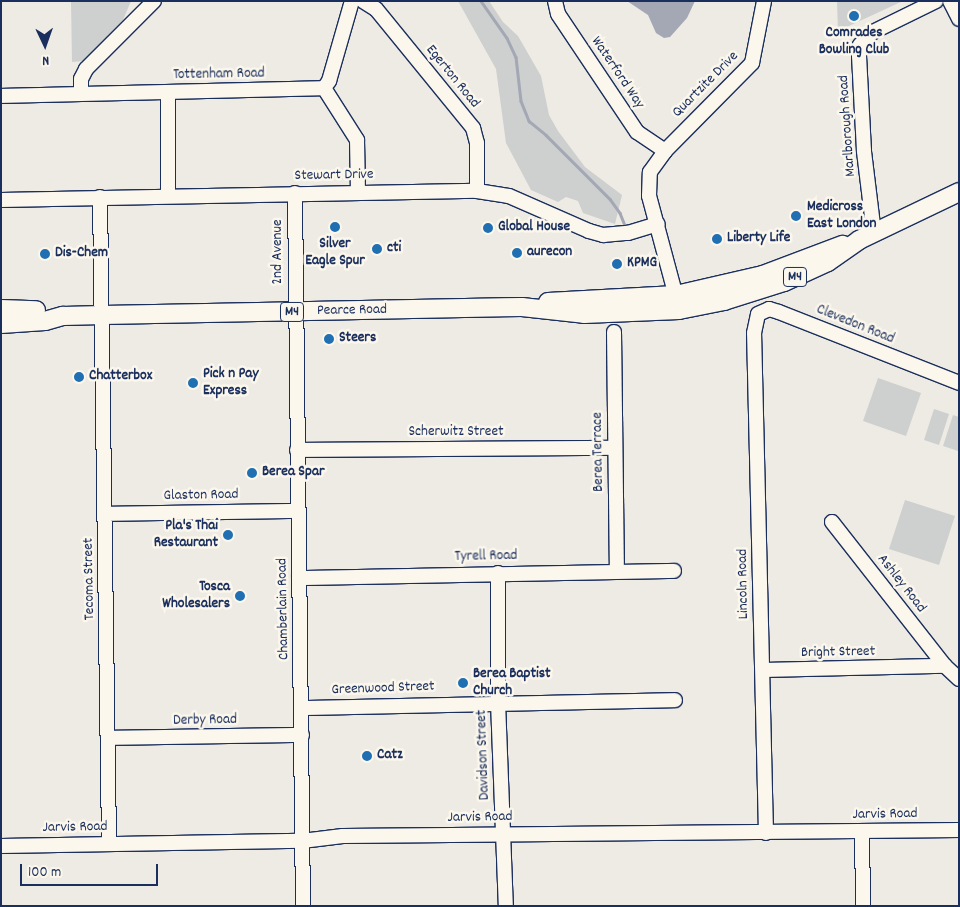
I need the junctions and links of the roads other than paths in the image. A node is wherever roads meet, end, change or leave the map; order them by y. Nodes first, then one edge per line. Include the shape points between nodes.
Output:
1 (154, 1) edge
2 (352, 1) edge
3 (363, 1) edge
4 (555, 1) edge
5 (764, 1) edge
6 (936, 1) edge
7 (950, 1) edge
8 (959, 19) edge
9 (324, 88) junction
10 (168, 92) junction
11 (81, 94) junction
12 (1, 96) edge
13 (664, 153) junction
14 (477, 191) junction
15 (358, 192) junction
16 (959, 192) edge
17 (295, 193) junction
18 (168, 195) junction
19 (100, 197) junction
20 (1, 200) edge
21 (658, 224) junction
22 (866, 236) junction
23 (677, 302) junction
24 (1, 309) edge
25 (296, 312) junction
26 (103, 315) junction
27 (63, 316) junction
28 (1, 324) edge
29 (614, 332) dead end
30 (754, 333) joint
31 (959, 383) edge
32 (615, 448) junction
33 (297, 450) junction
34 (298, 511) junction
35 (105, 514) junction
36 (832, 522) dead end
37 (617, 571) junction
38 (674, 571) dead end
39 (498, 573) junction
40 (299, 578) junction
41 (945, 666) junction
42 (763, 670) junction
43 (959, 679) edge
44 (675, 700) dead end
45 (498, 702) junction
46 (302, 708) junction
47 (302, 735) junction
48 (108, 738) junction
49 (959, 830) edge
50 (862, 831) junction
51 (766, 833) junction
52 (503, 834) junction
53 (302, 841) junction
54 (109, 843) junction
55 (1, 846) edge
56 (303, 906) edge
57 (506, 906) edge
58 (863, 906) edge

1 - 11 street via 86,68 81,80
2 - 9 street via 329,81
3 - 14 street, Egerton Road via 376,9 473,128 477,143
4 - 13 street, Waterford Way via 563,21 638,132
5 - 13 street, Quartzite Drive via 752,63
6 - 22 street, Marlborough Road via 873,32 860,45
7 - 8 street
9 - 10 street, Tottenham Road
9 - 15 street via 357,140
10 - 11 street, Tottenham Road
10 - 18 street
11 - 12 street, Tottenham Road
13 - 21 street, Quartzite Drive via 652,167 648,182
14 - 15 street, Stewart Drive
14 - 21 street, Stewart Drive via 509,196 589,232 603,235 628,233
15 - 17 street, Stewart Drive
16 - 22 main road, M4
17 - 18 street, Stewart Drive
17 - 25 street, 2nd Avenue
18 - 19 street, Stewart Drive
19 - 20 street, Stewart Drive
19 - 26 street, Tecoma Street
21 - 23 street, Quartzite Drive
22 - 23 main road, Pearce Road / M4 via 721,294
23 - 25 main road, Pearce Road / M4 via 648,298 553,302 522,307
24 - 27 main road, Pearce Road / M4 via 44,310
25 - 26 main road, Pearce Road / M4
25 - 33 street, Chamberlain Road
26 - 27 main road, Pearce Road / M4
26 - 35 street, Tecoma Street
27 - 28 main road, Pearce Road / M4 via 45,321
29 - 32 street, Berea Terrace
30 - 31 street, Clevedon Road via 758,314 769,310 779,312
30 - 42 street, Lincoln Road
32 - 33 street, Scherwitz Street
32 - 37 street, Berea Terrace
33 - 34 street, Chamberlain Road
34 - 35 street, Glaston Road
34 - 40 street, Chamberlain Road
35 - 48 street, Tecoma Street
36 - 41 street, Ashley Road
37 - 38 street, Tyrell Road
37 - 39 street, Tyrell Road
39 - 40 street, Tyrell Road
39 - 45 street, Davidson Street
40 - 46 street, Chamberlain Road
41 - 42 street, Bright Street
41 - 43 street, Ashley Road
42 - 51 street, Lincoln Road
44 - 45 street, Greenwood Street
45 - 46 street, Greenwood Street
45 - 52 street, Davidson Street
46 - 47 street, Chamberlain Road
47 - 48 street, Derby Road
47 - 53 street, Chamberlain Road
48 - 54 street, Tecoma Street
49 - 50 street, Jarvis Road
50 - 51 street, Jarvis Road
50 - 58 street
51 - 52 street, Jarvis Road
52 - 53 street, Jarvis Road via 343,836
52 - 57 street, Davidson Street
53 - 54 street, Jarvis Road
53 - 56 street, Chamberlain Road
54 - 55 street, Jarvis Road

